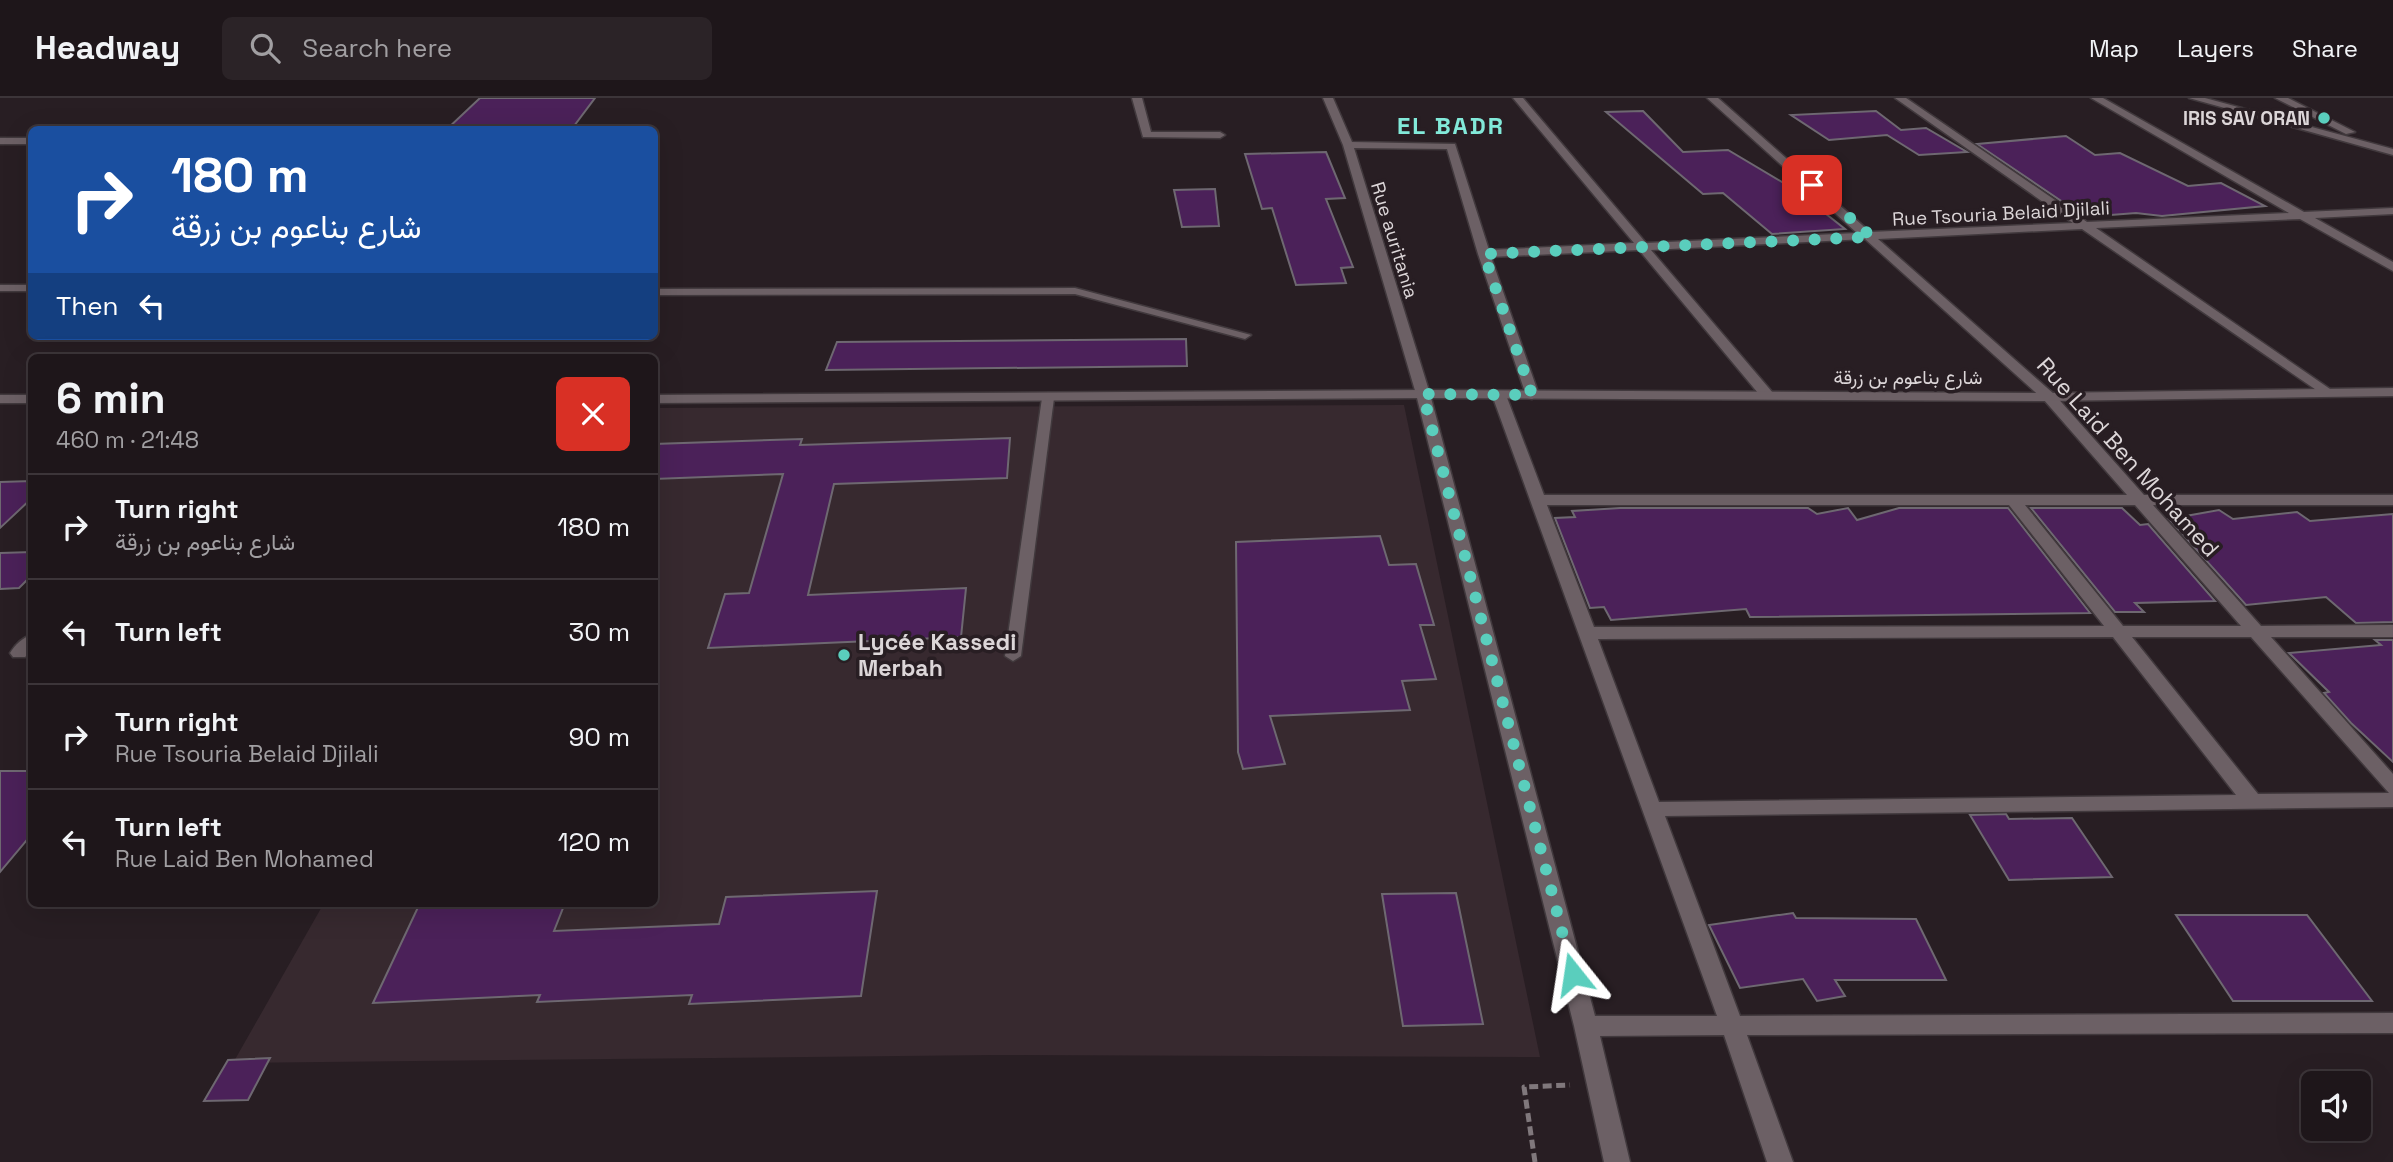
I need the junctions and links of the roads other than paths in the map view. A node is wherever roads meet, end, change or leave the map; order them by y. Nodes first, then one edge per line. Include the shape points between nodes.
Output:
1 (1137, 98) edge
2 (1328, 98) edge
3 (1518, 98) edge
4 (1712, 98) edge
5 (1900, 98) edge
6 (2096, 98) edge
7 (2194, 98) edge
8 (2280, 98) edge
9 (1220, 135) dead end
10 (0, 141) edge
11 (28, 141) edge
12 (1348, 145) junction
13 (2391, 152) edge
14 (2393, 211) edge
15 (2303, 216) junction
16 (2085, 227) junction
17 (1872, 237) junction
18 (1646, 248) junction
19 (1484, 254) junction
20 (2393, 267) edge
21 (0, 288) edge
22 (28, 288) edge
23 (658, 292) edge
24 (1245, 334) dead end
25 (2325, 392) junction
26 (2393, 392) edge
27 (1423, 394) junction
28 (1499, 395) junction
29 (1532, 395) junction
30 (1768, 396) junction
31 (2049, 397) junction
32 (658, 398) edge
33 (1048, 398) junction
34 (0, 399) edge
35 (28, 399) edge
36 (1536, 500) junction
37 (2393, 500) edge
38 (2014, 501) junction
39 (2139, 501) junction
40 (2253, 631) junction
41 (2393, 631) edge
42 (2121, 632) junction
43 (1585, 633) junction
44 (1013, 656) dead end
45 (2393, 787) edge
46 (2393, 800) edge
47 (2253, 802) junction
48 (1652, 809) junction
49 (2393, 1023) edge
50 (1586, 1026) junction
51 (1732, 1026) junction
52 (1617, 1162) edge
53 (1780, 1162) edge

1 - 9 street via 1147,135
2 - 12 street, Rue auritania
3 - 18 street
4 - 17 street, Rue Laid Ben Mohamed
5 - 16 street
6 - 15 street
7 - 13 street
8 - 13 street
10 - 11 lane
12 - 19 street via 1451,146
12 - 27 street, Rue auritania
14 - 15 street, Rue Tsouria Belaid Djilali
15 - 16 street, Rue Tsouria Belaid Djilali
15 - 20 street
16 - 17 street, Rue Tsouria Belaid Djilali
16 - 25 street
17 - 18 street, Rue Tsouria Belaid Djilali
17 - 31 street, Rue Laid Ben Mohamed
18 - 19 street, Rue Tsouria Belaid Djilali
18 - 30 street
19 - 29 street
21 - 22 lane
23 - 24 lane via 1075,291
25 - 26 street, شارع بناعوم بن زرقة
25 - 31 street, شارع بناعوم بن زرقة
27 - 28 street, شارع بناعوم بن زرقة
27 - 33 street, شارع بناعوم بن زرقة
27 - 50 street, Rue auritania
28 - 29 street, شارع بناعوم بن زرقة
28 - 36 street
29 - 30 street, شارع بناعوم بن زرقة
30 - 31 street, شارع بناعوم بن زرقة
31 - 39 street, Rue Laid Ben Mohamed
32 - 33 street, شارع بناعوم بن زرقة
33 - 44 lane
34 - 35 street
36 - 38 street
36 - 43 street
37 - 39 street
38 - 39 street
38 - 42 street
39 - 40 street, Rue Laid Ben Mohamed
40 - 41 street
40 - 42 street
40 - 45 street, Rue Laid Ben Mohamed
42 - 43 street
42 - 47 street
43 - 48 street
46 - 47 street
47 - 48 street
48 - 51 street
49 - 51 street
50 - 51 street
50 - 52 street, Rue auritania
51 - 53 street

